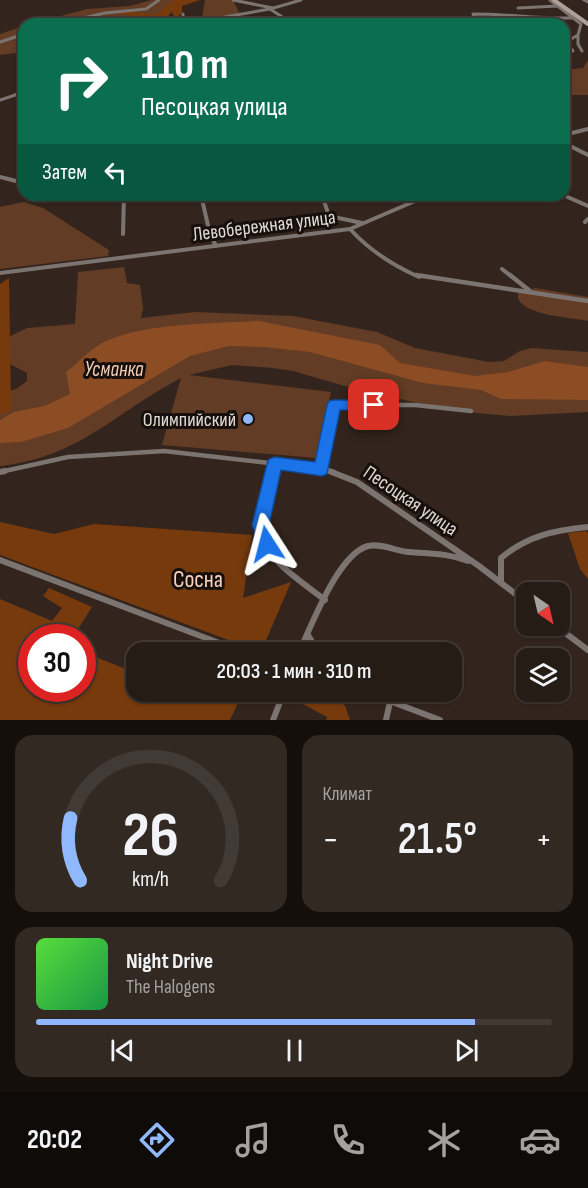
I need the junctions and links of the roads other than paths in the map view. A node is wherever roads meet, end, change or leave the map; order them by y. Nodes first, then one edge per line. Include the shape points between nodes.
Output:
1 (159, 0) edge
2 (233, 0) edge
3 (301, 0) edge
4 (552, 0) edge
5 (558, 6) junction
6 (272, 8) junction
7 (518, 8) dead end
8 (183, 14) dead end
9 (84, 18) edge
10 (183, 18) edge
11 (219, 18) edge
12 (285, 18) edge
13 (474, 18) edge
14 (536, 18) edge
15 (570, 18) edge
16 (574, 18) junction
17 (588, 24) edge
18 (18, 36) edge
19 (570, 36) edge
20 (576, 36) junction
21 (570, 40) edge
22 (0, 42) edge
23 (582, 51) dead end
24 (18, 94) edge
25 (0, 100) edge
26 (588, 129) edge
27 (570, 134) edge
28 (570, 146) edge
29 (588, 155) edge
30 (0, 177) edge
31 (18, 179) edge
32 (570, 198) edge
33 (124, 201) edge
34 (202, 201) edge
35 (324, 201) edge
36 (416, 201) edge
37 (588, 206) edge
38 (365, 224) junction
39 (350, 229) junction
40 (123, 234) dead end
41 (216, 246) junction
42 (502, 269) dead end
43 (0, 273) edge
44 (530, 291) junction
45 (588, 301) edge
46 (471, 411) dead end
47 (275, 464) junction
48 (322, 469) junction
49 (0, 472) edge
50 (588, 527) edge
51 (0, 560) edge
52 (479, 566) junction
53 (501, 583) junction
54 (329, 591) junction
55 (316, 593) junction
56 (516, 594) edge
57 (325, 600) junction
58 (308, 635) junction
59 (569, 636) edge
60 (217, 642) edge
61 (304, 642) edge
62 (312, 642) edge
63 (588, 650) edge
64 (280, 702) edge
65 (390, 702) joint
66 (273, 720) edge
67 (386, 720) edge
68 (440, 720) edge

1 - 9 street via 146,9
2 - 6 street
3 - 6 street
4 - 5 street
4 - 17 main road
5 - 7 street
5 - 16 street
6 - 11 street
6 - 12 street
8 - 10 street
13 - 14 street via 473,14
15 - 16 street
16 - 20 street via 581,24
18 - 22 street
19 - 20 street
20 - 21 street
20 - 23 street
24 - 25 street
26 - 27 street
28 - 29 street
30 - 31 street
32 - 37 street
33 - 40 street
34 - 41 street
35 - 38 street via 329,216
36 - 38 street
38 - 39 street
39 - 41 street, Левобережная улица
39 - 44 street, Левобережная улица via 394,266 420,277
41 - 43 street, Левобережная улица
42 - 44 street
44 - 45 street, Левобережная улица
46 - 48 street via 415,405 334,405
47 - 48 street, Песоцкая улица
47 - 49 street, Песоцкая улица via 164,451 113,452
47 - 55 street via 261,525 274,557
48 - 52 street, Песоцкая улица via 357,482
50 - 53 street via 544,532 517,543 501,558
51 - 60 street
52 - 53 street, Песоцкая улица
52 - 54 street, Песоцкая улица via 448,552 406,552 369,546 356,552
53 - 56 street, Песоцкая улица
54 - 55 street
54 - 57 street, Песоцкая улица
55 - 57 street
57 - 58 street, Песоцкая улица
58 - 61 street, Песоцкая улица
58 - 62 street
59 - 63 street
64 - 66 street
65 - 67 street
65 - 68 street

